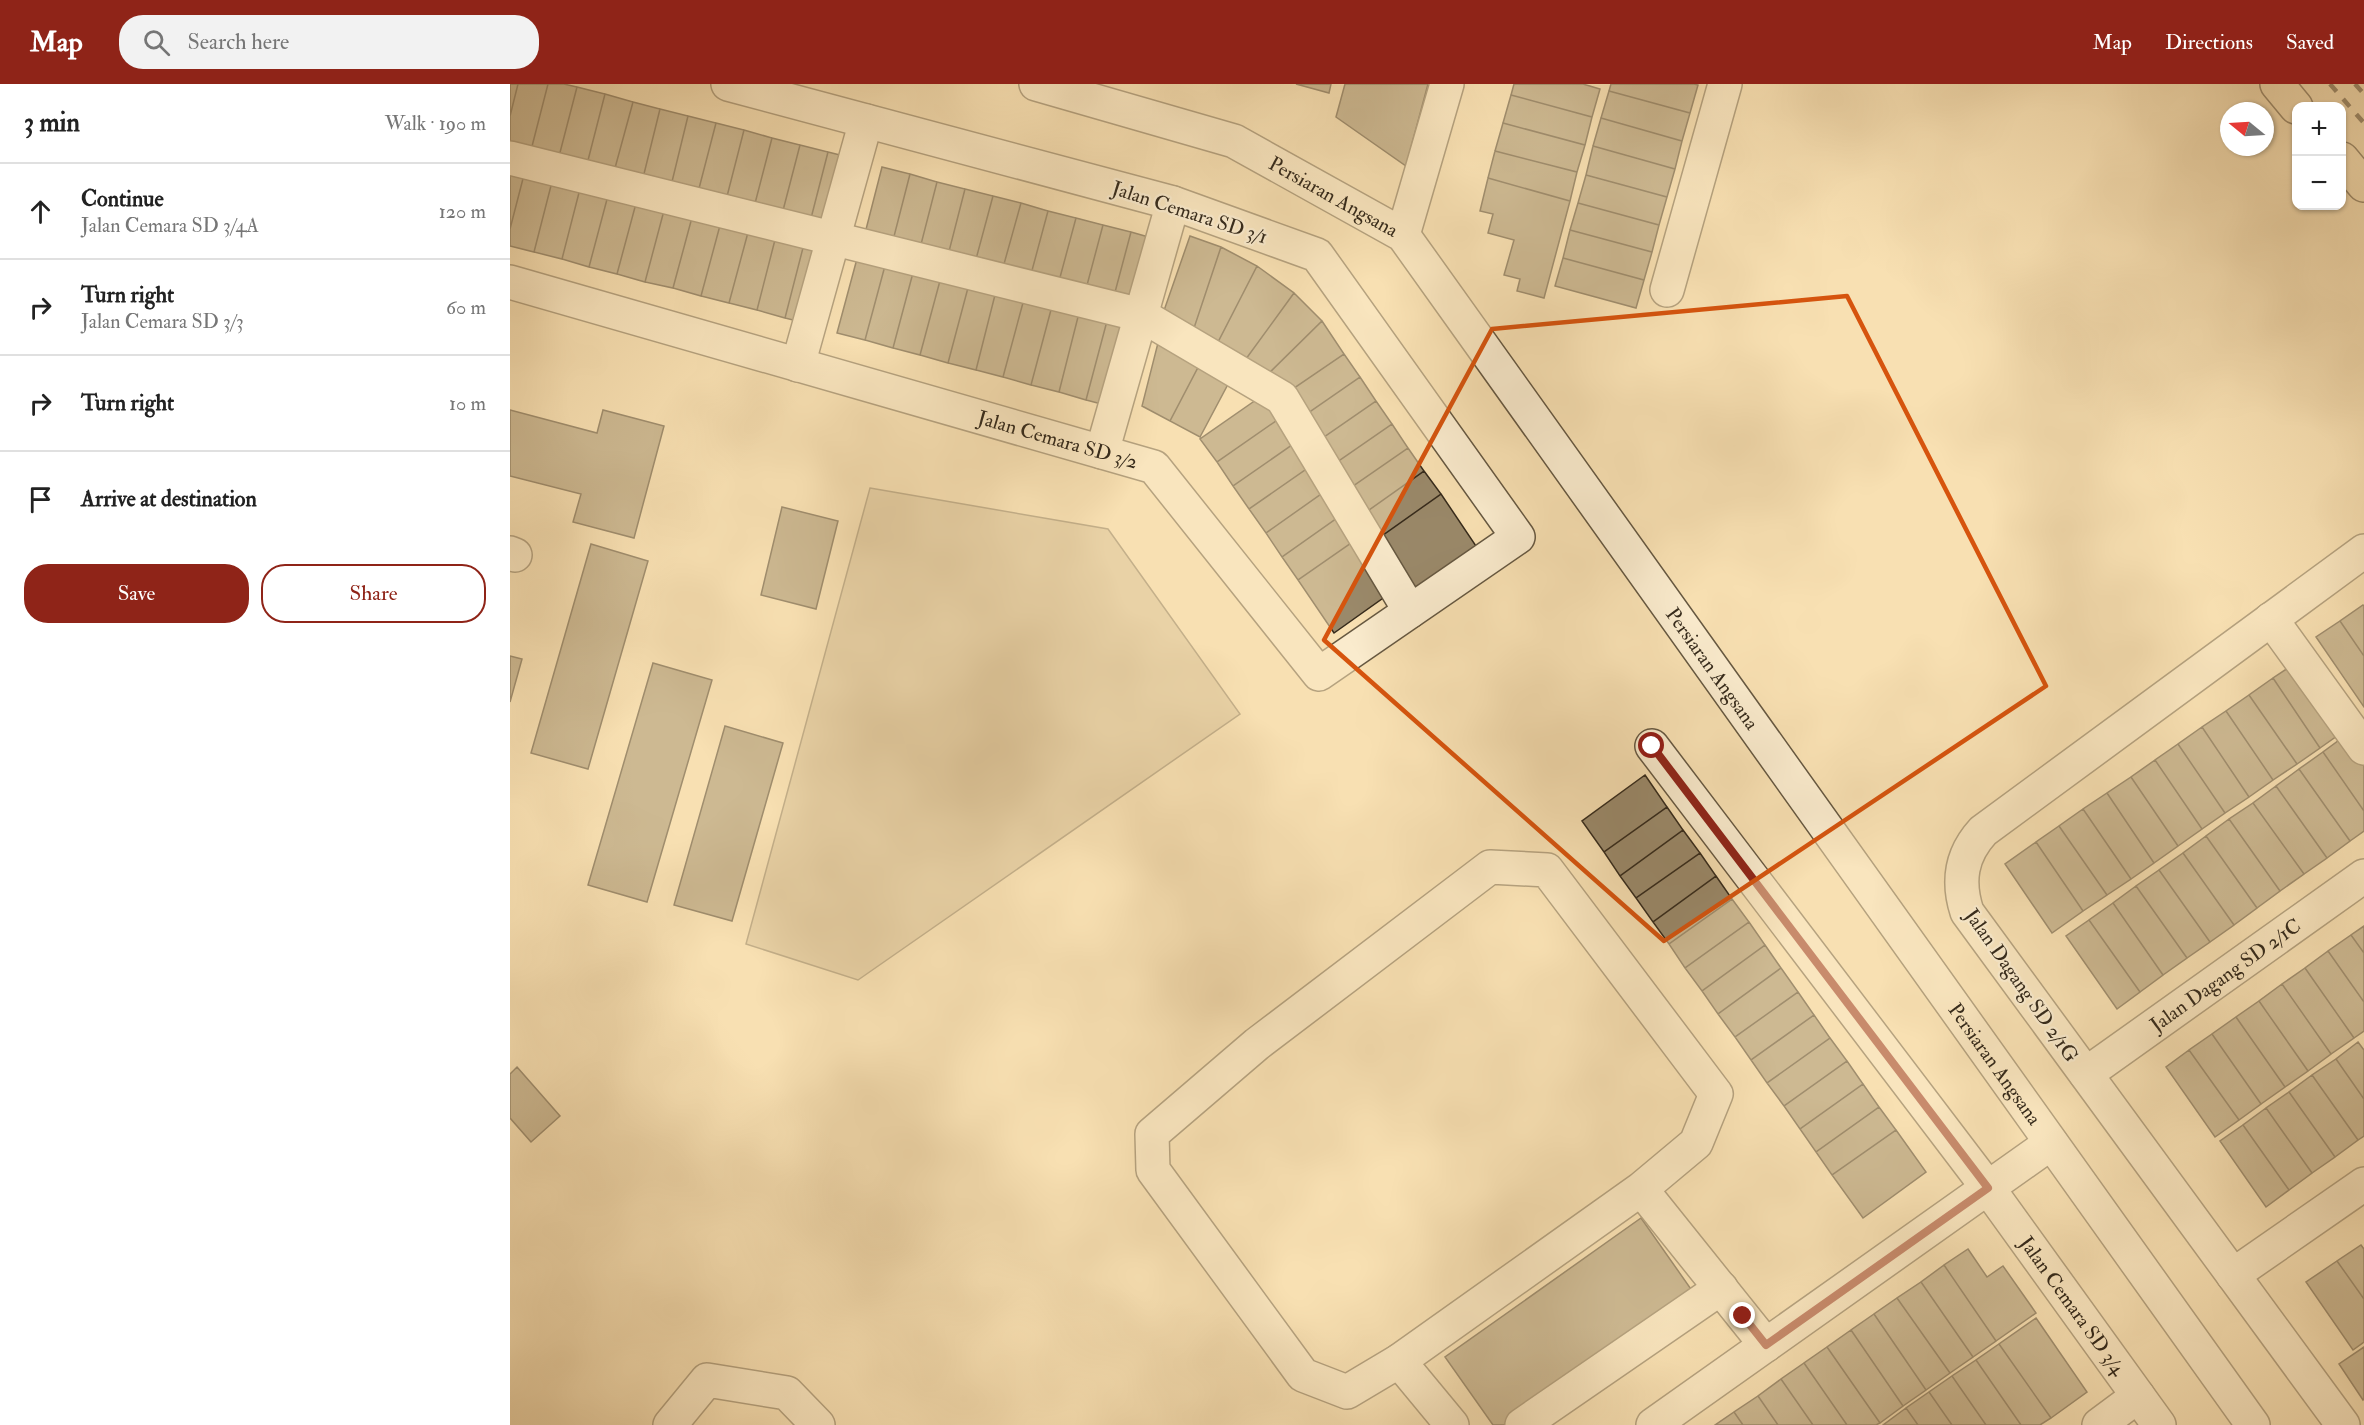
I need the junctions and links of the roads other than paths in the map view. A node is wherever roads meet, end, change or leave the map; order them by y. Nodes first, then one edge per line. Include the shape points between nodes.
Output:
1 (728, 84) edge
2 (1036, 84) edge
3 (1447, 84) edge
4 (1725, 84) edge
5 (2277, 84) edge
6 (2293, 102) edge
7 (866, 121) junction
8 (510, 158) edge
9 (2346, 164) edge
10 (2364, 186) edge
11 (1173, 203) junction
12 (1403, 235) junction
13 (833, 238) junction
14 (510, 282) edge
15 (1667, 290) dead end
16 (1141, 315) junction
17 (798, 364) junction
18 (1102, 452) junction
19 (1518, 537) joint
20 (2364, 551) edge
21 (1410, 611) junction
22 (2271, 620) junction
23 (1652, 746) dead end
24 (2364, 748) edge
25 (2364, 876) edge
26 (2086, 1074) junction
27 (2051, 1143) junction
28 (2364, 1184) edge
29 (1988, 1188) junction
30 (1641, 1189) junction
31 (2233, 1275) junction
32 (1721, 1288) junction
33 (1766, 1345) junction
34 (1399, 1361) junction
35 (2138, 1396) junction
36 (1655, 1424) edge
37 (670, 1425) edge
38 (818, 1425) edge
39 (1452, 1425) edge
40 (1522, 1425) edge
41 (2098, 1425) edge
42 (2159, 1425) edge
43 (2253, 1425) edge
44 (2343, 1425) edge

1 - 7 street, Jalan Cemara SD 3/1
2 - 12 street, Persiaran Angsana via 1234,141
3 - 12 street
4 - 15 street
5 - 6 main road
7 - 11 street, Jalan Cemara SD 3/1
7 - 13 street
8 - 13 street
9 - 10 main road
11 - 16 street
11 - 19 street, Jalan Cemara SD 3/1 via 1317,255
12 - 27 street, Persiaran Angsana
13 - 16 street
13 - 17 street
14 - 17 street, Jalan Cemara SD 3/2
16 - 18 street
16 - 21 street via 1282,398
17 - 18 street, Jalan Cemara SD 3/2
18 - 21 street, Jalan Cemara SD 3/2 via 1154,467 1319,674
19 - 21 street, Jalan Cemara SD 3/2
20 - 22 street, Jalan Dagang SD 2/1G
22 - 24 street
22 - 26 street, Jalan Dagang SD 2/1G via 1983,831 1969,850 1960,881 1967,912
23 - 29 street, Jalan Cemara SD 3/4
25 - 26 street, Jalan Dagang SD 2/1C
26 - 31 street, Jalan Dagang SD 2/1G
27 - 29 street
27 - 43 street, Persiaran Angsana
28 - 31 street
29 - 33 street
29 - 35 street, Jalan Cemara SD 3/4
30 - 32 street
30 - 34 street
30 - 34 street via 1696,1143 1716,1094 1547,870 1490,867 1257,1044 1152,1134 1153,1170 1304,1375 1347,1392
31 - 44 street, Jalan Dagang SD 2/1G
32 - 33 street
32 - 40 street
33 - 36 street
34 - 39 street
35 - 41 street
35 - 42 street, Jalan Cemara SD 3/4
37 - 38 street via 707,1380 787,1393

